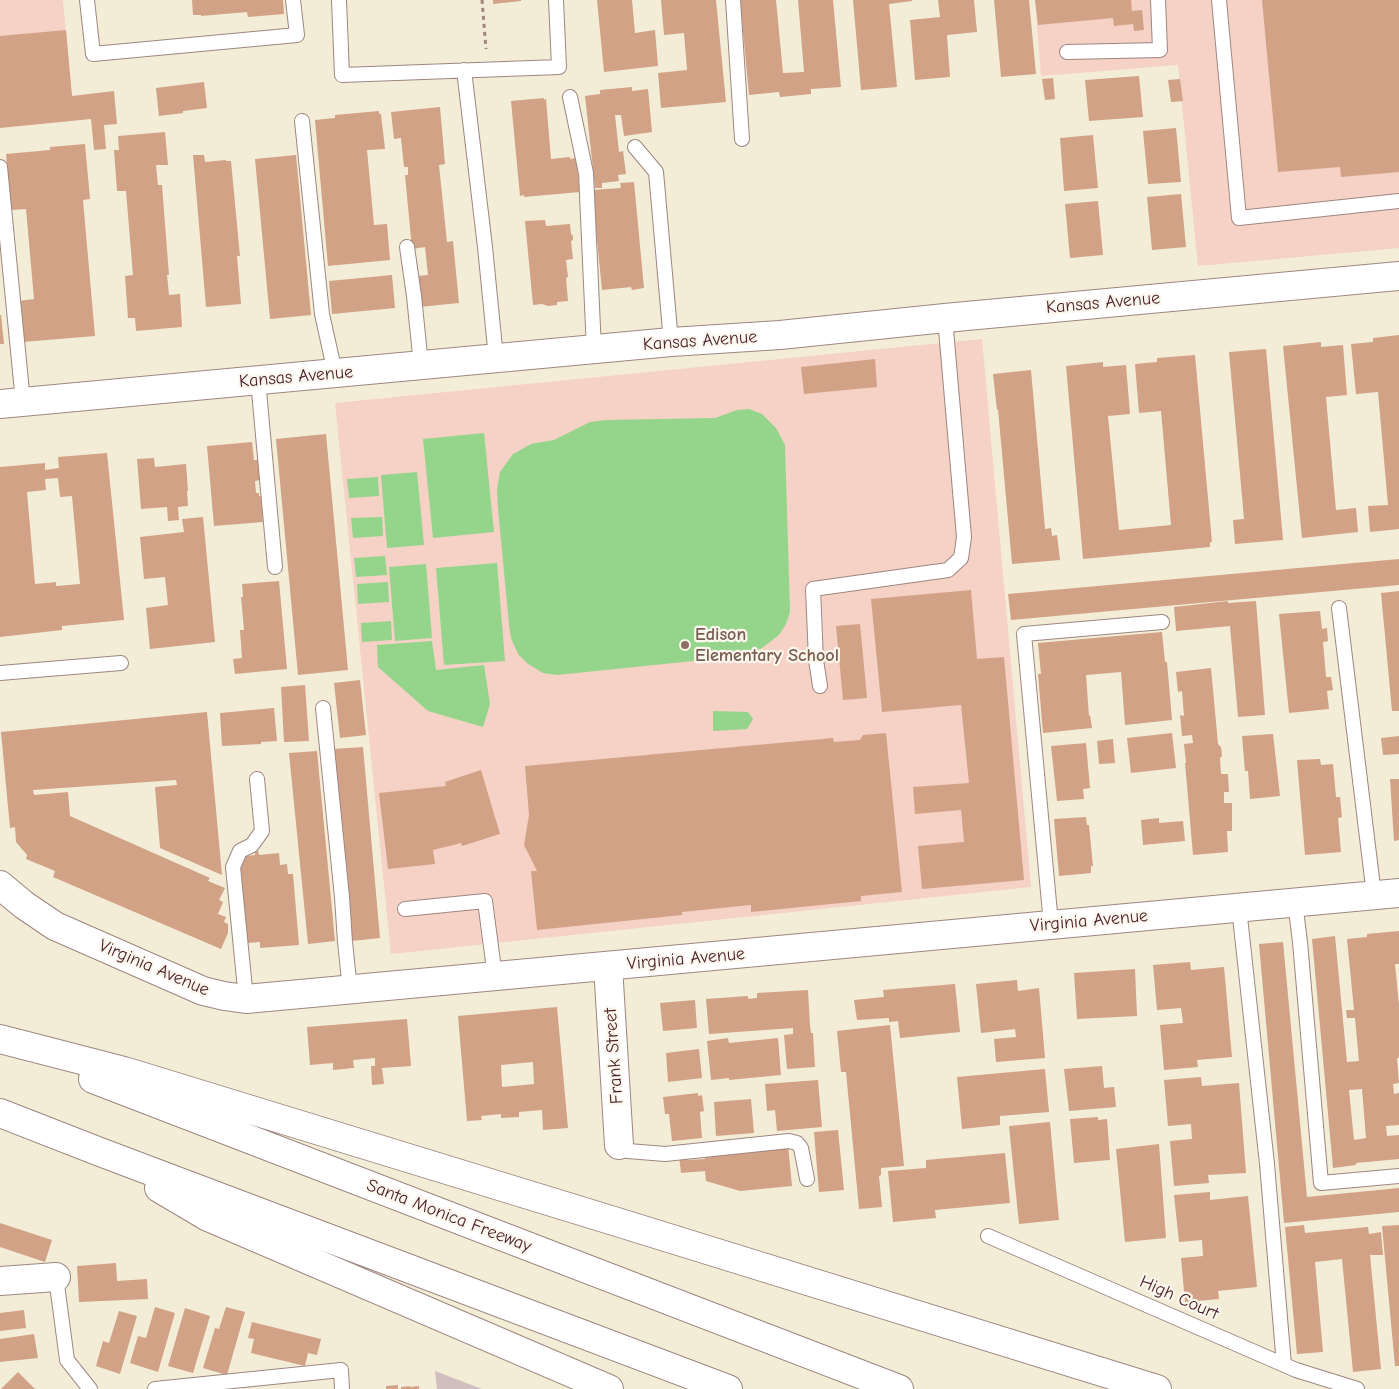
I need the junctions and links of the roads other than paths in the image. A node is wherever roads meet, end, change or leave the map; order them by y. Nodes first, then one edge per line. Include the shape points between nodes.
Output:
1 (87, 0) edge
2 (293, 0) edge
3 (339, 0) edge
4 (556, 0) edge
5 (733, 0) edge
6 (1158, 0) edge
7 (1219, 0) edge
8 (1068, 52) dead end
9 (464, 70) junction
10 (570, 97) dead end
11 (302, 121) dead end
12 (742, 138) dead end
13 (635, 147) dead end
14 (0, 167) edge
15 (1399, 201) edge
16 (407, 247) dead end
17 (1399, 276) edge
18 (945, 318) junction
19 (671, 342) junction
20 (594, 350) junction
21 (496, 358) junction
22 (421, 365) junction
23 (335, 373) junction
24 (258, 380) junction
25 (11, 403) edge
26 (275, 567) dead end
27 (1339, 608) dead end
28 (1162, 622) dead end
29 (122, 663) dead end
30 (0, 673) edge
31 (820, 686) dead end
32 (323, 708) dead end
33 (257, 779) dead end
34 (0, 885) edge
35 (1386, 894) edge
36 (1295, 902) junction
37 (1239, 908) junction
38 (405, 909) dead end
39 (1051, 924) junction
40 (608, 966) junction
41 (495, 976) junction
42 (350, 990) junction
43 (246, 999) junction
44 (0, 1039) edge
45 (0, 1113) edge
46 (619, 1145) joint
47 (100, 1152) junction
48 (1399, 1176) edge
49 (807, 1179) dead end
50 (988, 1236) dead end
51 (56, 1277) joint
52 (0, 1281) edge
53 (1284, 1365) junction
54 (185, 1387) edge
55 (90, 1389) edge
56 (155, 1389) edge
57 (342, 1389) edge
58 (609, 1389) edge
59 (728, 1389) edge
60 (899, 1389) edge
61 (1157, 1389) edge
62 (1357, 1389) edge

1 - 2 lane via 94,54 297,35
3 - 9 lane via 342,75
4 - 9 lane via 559,67
5 - 12 lane
6 - 8 lane via 1160,50
7 - 15 lane via 1238,218
9 - 21 lane
10 - 20 lane via 586,173
11 - 23 lane via 322,314
13 - 19 lane via 656,172
14 - 25 lane
16 - 22 lane
17 - 18 main road, Kansas Avenue
18 - 19 main road, Kansas Avenue via 780,335
18 - 31 lane via 964,537 961,558 948,570 813,590
19 - 20 main road, Kansas Avenue
20 - 21 main road, Kansas Avenue
21 - 22 main road, Kansas Avenue
22 - 23 main road, Kansas Avenue
23 - 24 main road, Kansas Avenue
24 - 25 main road, Kansas Avenue
24 - 26 lane
27 - 35 lane
28 - 39 lane via 1024,634
29 - 30 lane
32 - 42 lane
33 - 43 lane via 262,831 252,845 240,851 233,867
34 - 43 main road, Virginia Avenue via 55,926 202,991
35 - 36 main road, Virginia Avenue
36 - 37 main road, Virginia Avenue
36 - 48 lane via 1321,1183
37 - 39 main road, Virginia Avenue
37 - 53 lane via 1267,1164
38 - 41 lane via 485,900
39 - 40 main road, Virginia Avenue
40 - 41 main road, Virginia Avenue
40 - 46 main road, Frank Street
41 - 42 main road, Virginia Avenue
42 - 43 main road, Virginia Avenue
44 - 60 main road, Santa Monica Freeway via 111,1086
44 - 61 main road via 171,1086
45 - 47 main road
46 - 49 lane via 628,1151 666,1154 789,1141 801,1148
47 - 58 main road via 208,1217
47 - 59 main road
50 - 53 lane, High Court
51 - 52 main road
51 - 55 lane via 67,1360
53 - 62 lane, High Court
54 - 56 lane
54 - 57 lane via 341,1370

